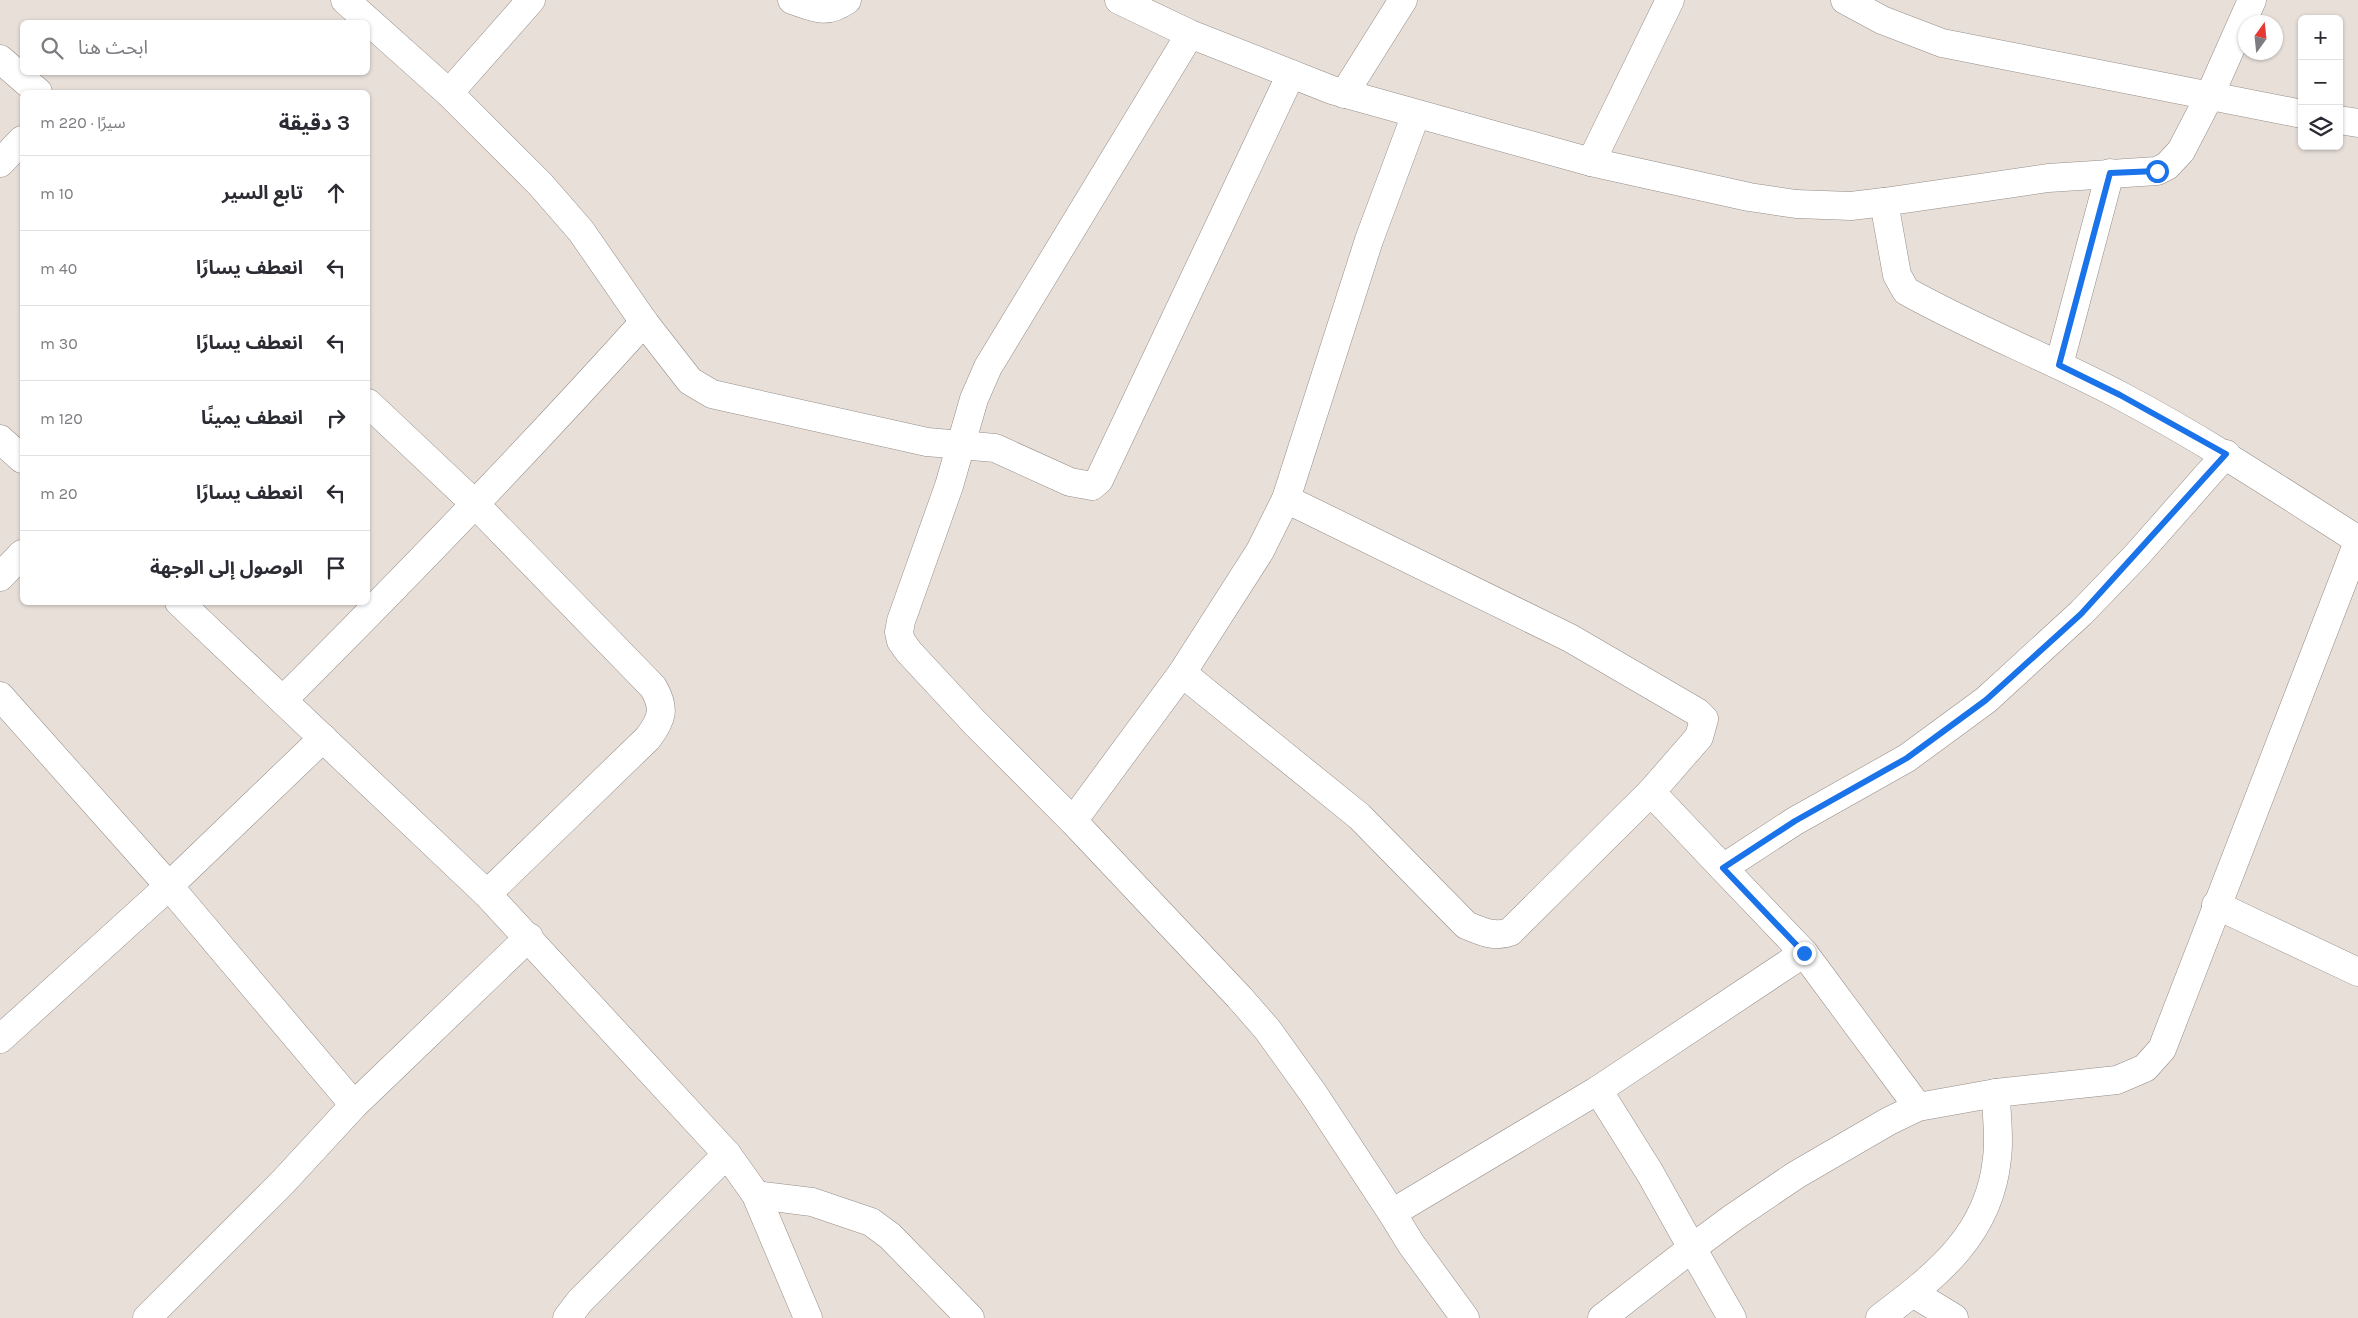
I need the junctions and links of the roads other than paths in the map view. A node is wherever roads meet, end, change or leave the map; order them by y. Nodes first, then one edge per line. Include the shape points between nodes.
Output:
1 (345, 0) edge
2 (531, 0) edge
3 (792, 0) edge
4 (847, 0) edge
5 (1119, 0) edge
6 (1403, 0) edge
7 (1670, 0) edge
8 (1846, 0) edge
9 (2252, 0) edge
10 (367, 20) edge
11 (370, 22) edge
12 (1190, 34) junction
13 (0, 59) edge
14 (1291, 74) junction
15 (36, 90) edge
16 (449, 93) junction
17 (1344, 94) junction
18 (2209, 97) junction
19 (2298, 113) edge
20 (1416, 114) junction
21 (2343, 121) edge
22 (2358, 123) edge
23 (20, 142) edge
24 (1591, 162) junction
25 (0, 163) edge
26 (2110, 173) junction
27 (1884, 202) junction
28 (644, 322) junction
29 (2059, 365) junction
30 (370, 405) edge
31 (0, 439) edge
32 (959, 445) junction
33 (2226, 454) junction
34 (20, 457) edge
35 (1286, 499) junction
36 (475, 504) junction
37 (2358, 541) edge
38 (20, 556) edge
39 (0, 576) edge
40 (182, 605) edge
41 (1182, 673) junction
42 (0, 696) edge
43 (283, 700) junction
44 (323, 738) junction
45 (1651, 792) junction
46 (1073, 821) junction
47 (1723, 868) junction
48 (169, 886) junction
49 (487, 894) junction
50 (2216, 905) junction
51 (529, 937) junction
52 (1804, 953) junction
53 (2358, 972) edge
54 (0, 1039) edge
55 (1598, 1090) junction
56 (1996, 1093) junction
57 (354, 1105) junction
58 (1918, 1107) junction
59 (726, 1154) junction
60 (756, 1195) junction
61 (1392, 1214) junction
62 (1692, 1248) junction
63 (1913, 1293) junction
64 (147, 1318) edge
65 (566, 1318) edge
66 (808, 1318) edge
67 (970, 1318) edge
68 (1465, 1318) edge
69 (1602, 1318) edge
70 (1732, 1318) edge
71 (1880, 1318) edge
72 (1954, 1318) edge

1 - 10 street
2 - 16 street
3 - 4 street via 828,10
5 - 12 street
6 - 17 street
7 - 24 street
8 - 18 street via 1882,20 1942,43
9 - 18 street
11 - 16 street
12 - 14 street
12 - 32 street via 988,367
13 - 15 street
14 - 17 street
14 - 32 street via 1099,480 1092,486 1070,482 995,448
16 - 28 street via 541,185 581,231
17 - 20 street
18 - 19 street
18 - 26 street via 2180,151 2167,166 2157,171
20 - 24 street
20 - 35 street via 1369,240
21 - 22 street
23 - 25 street
24 - 27 street via 1796,204 1851,206
26 - 27 street via 2048,178
26 - 29 street
27 - 29 street via 1897,275 1906,291
28 - 32 street via 690,381 712,394 927,442
28 - 36 street
29 - 33 street
30 - 36 street
31 - 34 street
32 - 46 street via 949,486 901,621 901,641 974,722
33 - 37 street
33 - 47 street via 2081,614 1986,700 1907,758 1795,821
35 - 41 street via 1260,551
35 - 45 street via 1570,638 1697,712 1704,719 1699,737
36 - 43 street
36 - 49 street via 654,688 662,713 648,738
37 - 50 street
38 - 39 street
40 - 43 street
41 - 45 street via 1359,816 1466,924 1487,933 1501,936 1510,932
41 - 46 street
42 - 48 street
43 - 44 street
44 - 48 street
44 - 49 street
45 - 47 street
46 - 61 street via 1239,996 1266,1029
47 - 52 street
48 - 54 street
48 - 57 street
49 - 51 street
50 - 53 street
50 - 56 street via 2162,1049 2149,1065 2117,1080
51 - 57 street
51 - 59 street
52 - 55 street
52 - 58 street
55 - 61 street
55 - 62 street
56 - 58 street
56 - 63 street via 1998,1157 1990,1195 1976,1227 1962,1246
57 - 64 street via 283,1182
58 - 62 street via 1796,1176
59 - 60 street
59 - 65 street
60 - 66 street
60 - 67 street via 812,1202 871,1222 890,1236
61 - 68 street
62 - 69 street
62 - 70 street
63 - 71 street
63 - 72 street

